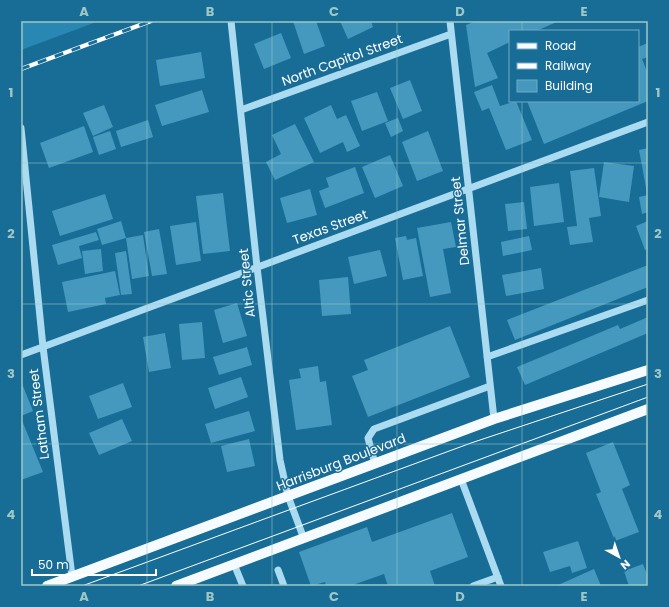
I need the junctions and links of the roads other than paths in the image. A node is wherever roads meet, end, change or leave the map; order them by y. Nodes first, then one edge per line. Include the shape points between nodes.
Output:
1 (231, 21) edge
2 (450, 21) edge
3 (451, 34) junction
4 (241, 110) junction
5 (648, 122) edge
6 (21, 128) edge
7 (469, 187) junction
8 (257, 266) junction
9 (648, 300) edge
10 (43, 347) junction
11 (21, 355) edge
12 (487, 357) junction
13 (648, 370) edge
14 (490, 386) junction
15 (648, 409) edge
16 (494, 419) junction
17 (375, 464) junction
18 (461, 479) junction
19 (288, 496) junction
20 (304, 539) junction
21 (234, 564) junction
22 (278, 570) dead end
23 (72, 576) junction
24 (498, 577) junction
25 (47, 586) edge
26 (176, 586) edge
27 (243, 586) edge
28 (284, 586) edge
29 (473, 586) edge
30 (501, 586) edge

1 - 4 street, Altic Street
2 - 3 street, Delmar Street
3 - 4 street, North Capitol Street
3 - 7 street, Delmar Street
4 - 8 street, Altic Street
5 - 7 street, Texas Street
6 - 10 street, Latham Street
7 - 8 street, Texas Street
7 - 12 street, Delmar Street
8 - 10 street, Texas Street
8 - 19 street, Altic Street via 280,460
9 - 12 street
10 - 11 street, Texas Street
10 - 23 street, Latham Street
12 - 14 street, Delmar Street
13 - 16 main road, Harrisburg Boulevard
14 - 16 street, Delmar Street
14 - 17 street via 374,429 368,438
15 - 18 main road
16 - 17 main road, Harrisburg Boulevard
17 - 19 main road, Harrisburg Boulevard
18 - 20 main road
18 - 24 street
19 - 20 street, Altic Street
19 - 23 main road, Harrisburg Boulevard
20 - 21 main road
21 - 26 main road
21 - 27 street
22 - 28 street
23 - 25 main road, Harrisburg Boulevard
24 - 29 street
24 - 30 street

